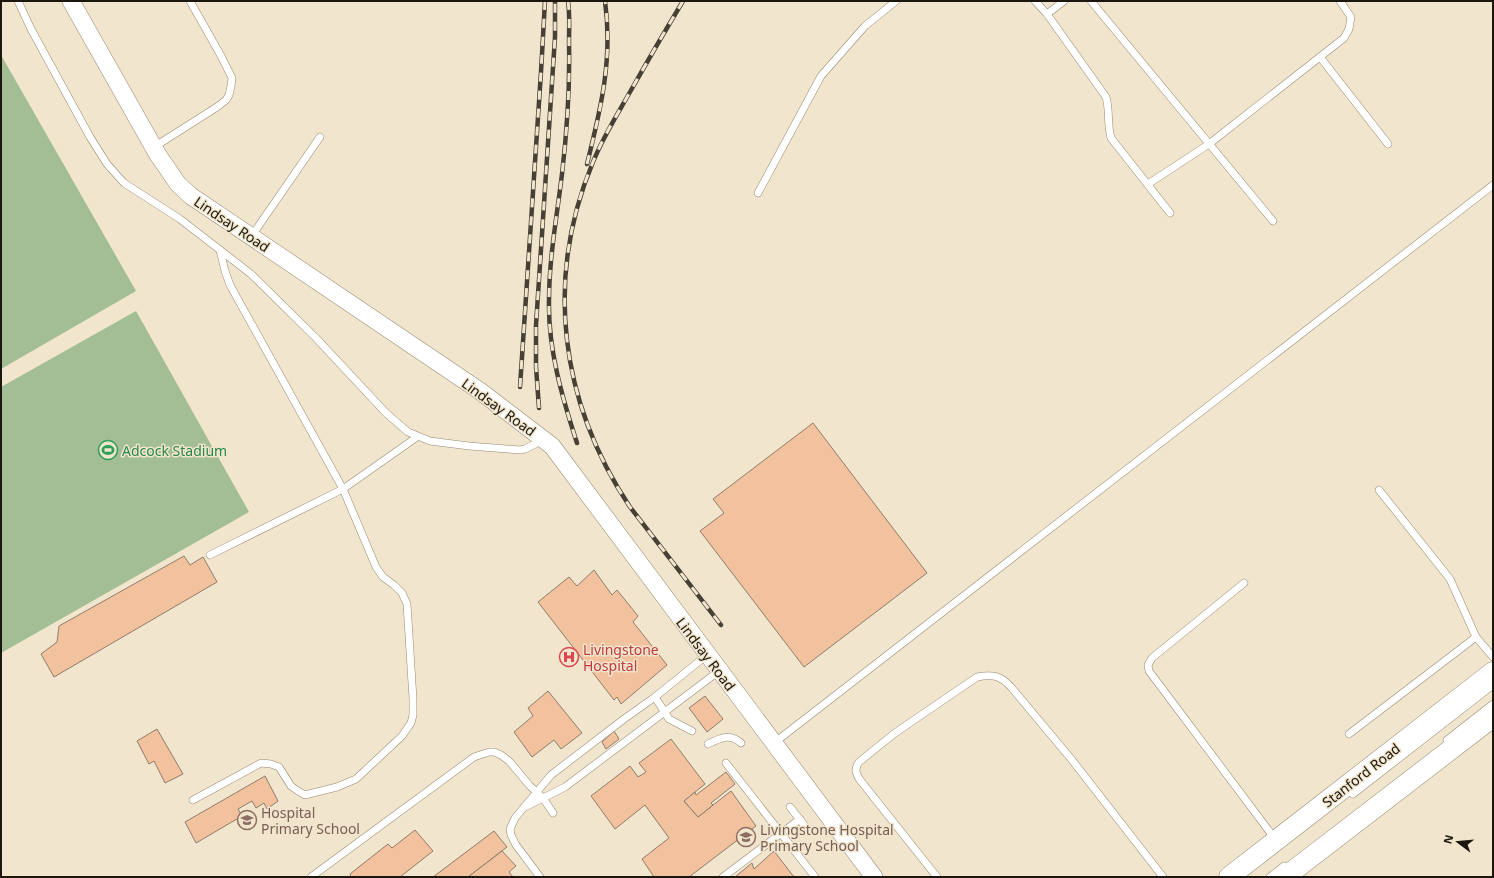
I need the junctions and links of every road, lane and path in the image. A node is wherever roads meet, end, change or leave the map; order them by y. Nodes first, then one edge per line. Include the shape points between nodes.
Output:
1 (18, 1) edge
2 (71, 1) edge
3 (190, 1) edge
4 (896, 1) edge
5 (1035, 1) edge
6 (1064, 1) edge
7 (1091, 1) edge
8 (1340, 1) edge
9 (1047, 14) junction
10 (1320, 57) junction
11 (320, 137) dead end
12 (1209, 144) junction
13 (1388, 144) dead end
14 (154, 147) junction
15 (1148, 184) junction
16 (1493, 185) edge
17 (758, 193) dead end
18 (1170, 213) dead end
19 (1273, 221) dead end
20 (251, 237) junction
21 (220, 250) junction
22 (417, 436) junction
23 (544, 440) junction
24 (343, 489) junction
25 (1379, 490) dead end
26 (210, 555) dead end
27 (1244, 583) dead end
28 (1476, 637) junction
29 (707, 655) junction
30 (1493, 657) edge
31 (719, 671) junction
32 (1493, 672) edge
33 (1493, 685) edge
34 (655, 698) junction
35 (1493, 704) edge
36 (664, 712) junction
37 (1493, 717) edge
38 (692, 731) dead end
39 (1349, 734) dead end
40 (741, 743) dead end
41 (708, 744) dead end
42 (774, 744) junction
43 (1439, 746) dead end
44 (726, 763) dead end
45 (537, 792) junction
46 (543, 798) junction
47 (193, 800) dead end
48 (1344, 800) dead end
49 (790, 807) dead end
50 (523, 808) junction
51 (553, 813) dead end
52 (800, 819) junction
53 (808, 830) dead end
54 (781, 834) junction
55 (1276, 841) junction
56 (1287, 870) edge
57 (311, 877) edge
58 (540, 877) edge
59 (723, 877) edge
60 (815, 877) edge
61 (874, 877) edge
62 (937, 877) edge
63 (1163, 877) edge
64 (1229, 877) edge
65 (1270, 877) edge

1 - 21 lane via 107,164 124,182 180,219
2 - 14 street, Lindsay Road
3 - 14 lane via 232,78 232,86 226,100 217,108
4 - 17 lane via 865,26 821,76
5 - 9 lane
6 - 9 lane
7 - 12 lane
8 - 10 lane via 1351,18 1349,28 1344,38
9 - 15 lane via 1106,97 1111,138
10 - 12 lane
10 - 13 lane
11 - 20 lane
12 - 15 lane
12 - 19 lane
14 - 20 street, Lindsay Road via 174,179 191,196
15 - 18 lane
16 - 42 lane
20 - 23 street, Lindsay Road via 480,391
21 - 22 lane via 256,279 396,423
21 - 24 lane via 230,285
22 - 23 lane via 438,442 513,450 525,449
22 - 24 lane
23 - 29 street, Lindsay Road via 552,446
24 - 26 lane
24 - 47 lane via 376,567 383,577 402,593 407,604 414,699 411,723 402,736 356,779 337,787 305,795 291,786 279,767 261,763
25 - 28 lane via 1450,579
27 - 55 lane via 1152,658 1148,666 1149,671
28 - 30 lane
28 - 39 lane
29 - 31 street, Lindsay Road
29 - 34 lane
31 - 36 lane
31 - 42 street, Lindsay Road
32 - 55 main road, Stanford Road
33 - 48 lane
34 - 36 lane
34 - 45 lane via 576,755 551,775
35 - 43 lane
36 - 38 lane via 674,722
36 - 46 lane via 565,787
37 - 56 main road
40 - 41 lane via 733,737 725,736
42 - 61 street, Lindsay Road
44 - 54 lane
45 - 46 lane
45 - 50 lane
45 - 57 lane via 501,755 489,752 474,757
46 - 50 lane
46 - 51 lane
49 - 52 lane
50 - 58 lane via 512,823 511,835
52 - 53 lane
52 - 54 lane
54 - 59 lane
54 - 60 lane
55 - 64 main road, Stanford Road
56 - 65 lane
62 - 63 lane via 860,780 856,766 901,729 977,677 987,675 1004,679 1072,760

